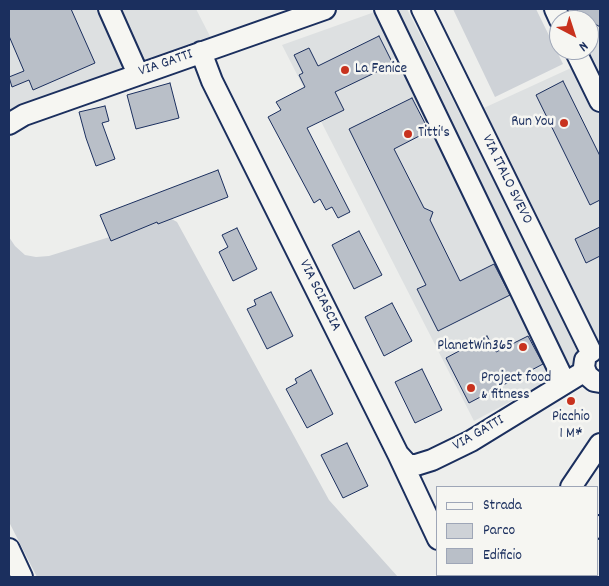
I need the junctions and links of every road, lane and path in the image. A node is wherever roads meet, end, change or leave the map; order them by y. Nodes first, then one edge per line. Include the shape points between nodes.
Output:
1 (109, 9) edge
2 (325, 9) edge
3 (385, 9) edge
4 (422, 9) edge
5 (201, 52) junction
6 (581, 60) edge
7 (138, 74) junction
8 (598, 90) edge
9 (9, 124) edge
10 (596, 351) edge
11 (593, 377) edge
12 (565, 382) junction
13 (600, 444) edge
14 (398, 454) junction
15 (572, 486) edge
16 (436, 535) edge
17 (9, 549) edge
18 (22, 577) edge

1 - 7 street
2 - 5 street, VIA GATTI
3 - 12 street
4 - 10 street, VIA ITALO SVEVO
5 - 7 street, VIA GATTI
5 - 14 street, VIA SCIASCIA via 212,81
6 - 8 street
7 - 9 street, VIA GATTI via 24,115
10 - 11 street via 586,359
11 - 12 street, VIA GATTI
12 - 14 street, VIA GATTI via 471,441 432,460 408,465
13 - 15 street
14 - 16 street, VIA SCIASCIA
17 - 18 street

